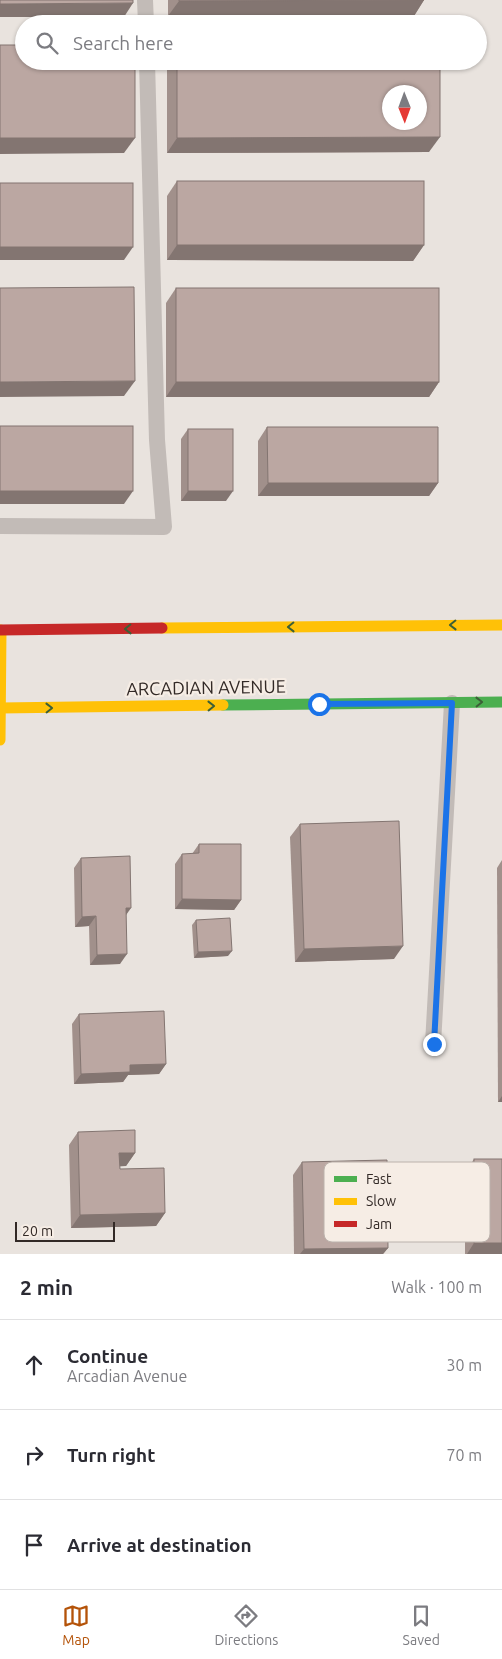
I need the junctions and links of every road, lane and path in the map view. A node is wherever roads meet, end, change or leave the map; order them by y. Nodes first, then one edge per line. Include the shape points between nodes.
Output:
1 (145, 0) edge
2 (146, 15) edge
3 (147, 70) edge
4 (0, 526) edge
5 (502, 625) edge
6 (0, 630) edge
7 (502, 702) edge
8 (452, 703) junction
9 (0, 708) edge
10 (0, 740) edge
11 (434, 1044) dead end

1 - 2 lane
3 - 4 lane via 157,430 164,527
5 -> 6 main road
6 - 9 main road
8 -> 7 main road, ARCADIAN AVENUE
9 -> 8 main road, ARCADIAN AVENUE
8 - 11 lane
9 - 10 main road

